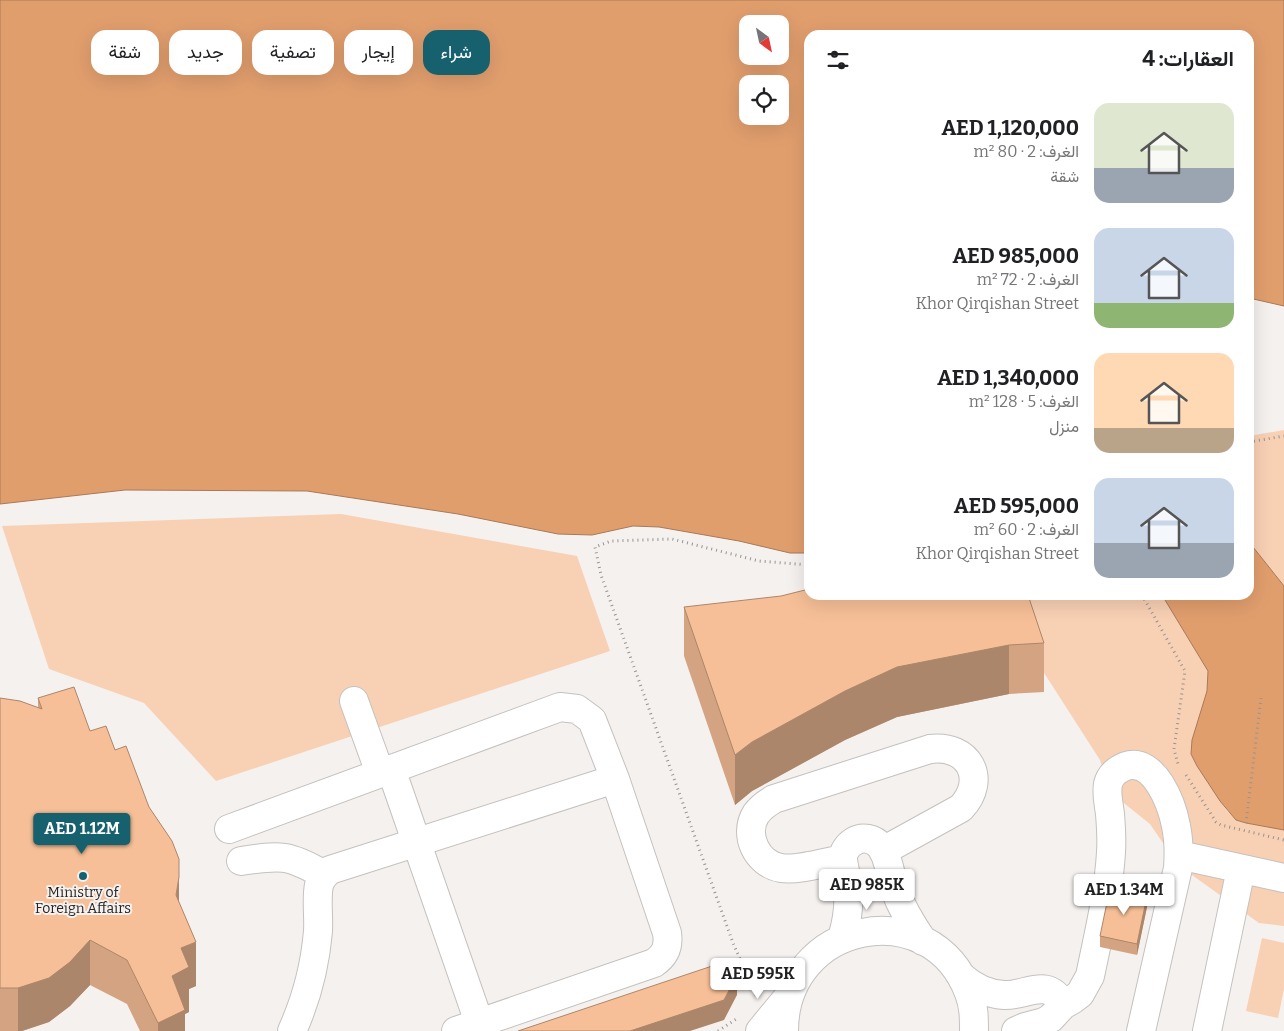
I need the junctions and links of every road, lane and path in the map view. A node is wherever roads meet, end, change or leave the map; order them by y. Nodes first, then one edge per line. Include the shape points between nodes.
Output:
1 (1284, 436) edge
2 (1254, 441) edge
3 (804, 566) edge
4 (1145, 600) edge
5 (1261, 698) dead end
6 (354, 701) dead end
7 (386, 771) junction
8 (615, 779) junction
9 (1246, 823) dead end
10 (230, 829) dead end
11 (1284, 840) edge
12 (416, 842) junction
13 (883, 851) junction
14 (1179, 855) junction
15 (843, 859) junction
16 (241, 861) dead end
17 (1241, 869) junction
18 (324, 875) junction
19 (1284, 878) edge
20 (842, 938) junction
21 (923, 941) junction
22 (961, 976) junction
23 (788, 996) junction
24 (755, 1003) dead end
25 (1060, 1018) edge
26 (750, 1024) edge
27 (477, 1029) edge
28 (292, 1031) edge
29 (718, 1031) edge
30 (784, 1031) edge
31 (974, 1031) edge
32 (1016, 1031) edge
33 (1141, 1031) edge
34 (1207, 1031) edge

1 - 2 path
3 - 24 path via 759,561 672,539 611,541 595,547 601,575 733,943 756,993
4 - 11 path via 1185,670 1174,748 1177,762 1216,822
5 - 9 path
6 - 7 street
7 - 8 street via 560,707 569,707 592,720
7 - 10 street
7 - 12 street
8 - 12 street
8 - 27 street via 668,933 665,953 654,963
12 - 18 street via 330,870
12 - 27 street
13 - 15 street via 874,841 860,839 848,846
13 - 15 street via 961,808 968,800 973,791 973,776 968,761 960,754 951,749 930,749 774,799 756,814 751,837 754,848 771,865 794,868
13 - 21 street via 896,893
14 - 17 street
14 - 25 street via 1175,819 1159,782 1146,768 1138,765 1122,767 1108,784 1111,856 1090,976
14 - 33 street
15 - 20 street via 849,895
16 - 18 street via 286,857
17 - 19 street
17 - 34 street
18 - 28 street via 319,886 318,930 308,994
20 - 21 street via 862,932 883,931
20 - 23 street via 809,961
21 - 22 street via 946,957
22 - 25 street via 970,984 1004,995 1034,988 1048,990 1060,999
22 - 31 street via 974,1012
23 - 26 street
23 - 30 street
25 - 32 street
26 - 29 path

